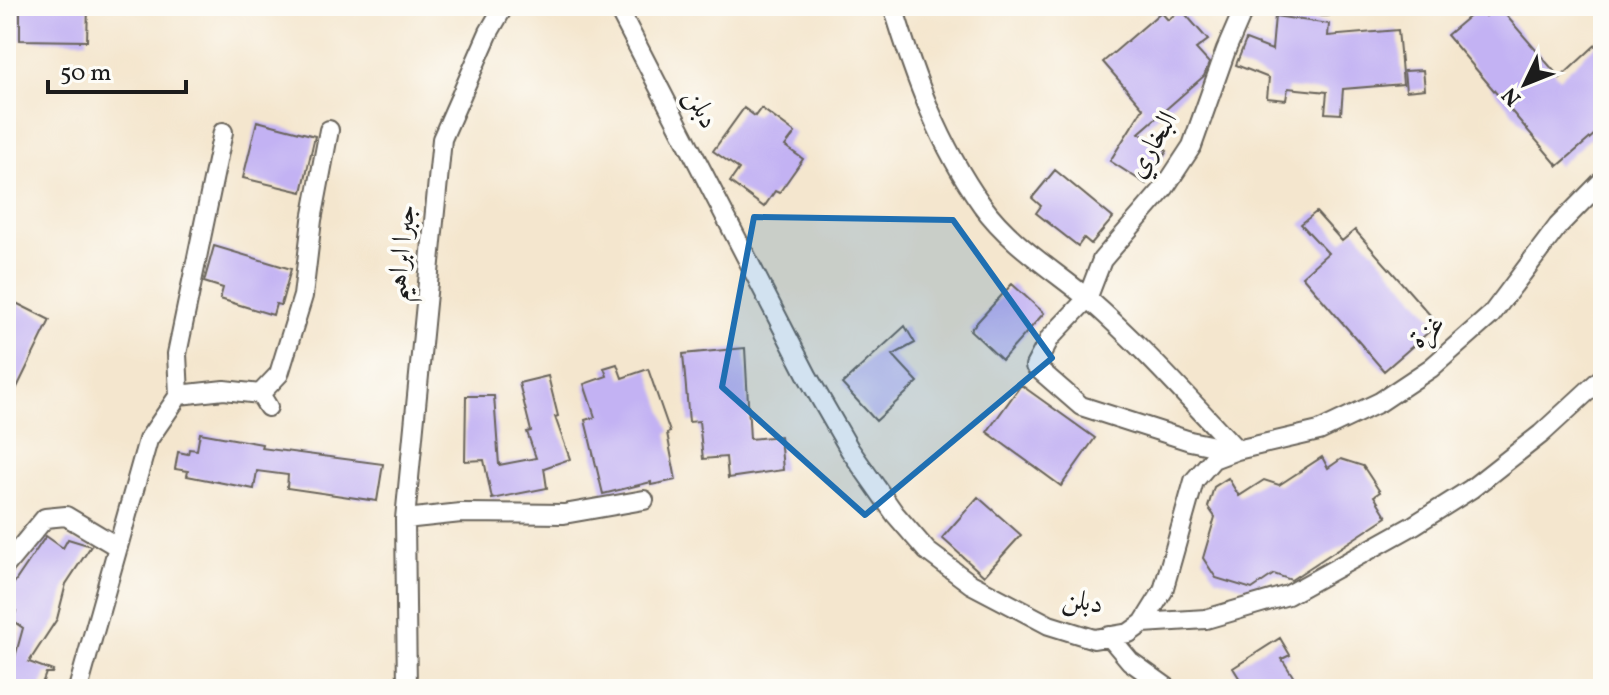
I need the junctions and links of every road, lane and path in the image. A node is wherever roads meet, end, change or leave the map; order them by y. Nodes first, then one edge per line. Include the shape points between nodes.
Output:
1 (504, 6) edge
2 (617, 6) edge
3 (893, 6) edge
4 (1245, 6) edge
5 (329, 130) dead end
6 (223, 132) dead end
7 (1603, 180) edge
8 (1087, 299) junction
9 (1603, 377) edge
10 (179, 395) junction
11 (1237, 450) junction
12 (644, 500) dead end
13 (405, 519) junction
14 (118, 547) junction
15 (6, 565) edge
16 (1143, 623) junction
17 (1109, 636) junction
18 (78, 689) edge
19 (407, 689) edge
20 (1169, 689) edge

1 - 13 street, جبرا ابراهيم via 442,139
2 - 17 street, دبلن via 808,377 895,514 927,551 971,584 1049,625 1094,639
3 - 8 street via 911,67 945,148 983,207 1014,240
4 - 8 street, البخاري via 1192,146 1165,187 1102,260
5 - 10 street via 303,296 279,374 264,400 224,390
6 - 10 street via 177,354
7 - 11 street, غزة via 1558,226 1491,315 1431,368 1380,402 1319,431
8 - 11 street
8 - 11 street via 1050,338 1035,366 1081,406 1190,441
9 - 16 street, دبلن via 1471,489 1288,595 1206,619
10 - 14 street via 148,440
11 - 16 street via 1213,459 1194,481 1163,591
12 - 13 street via 564,514 461,513
13 - 19 street, جبرا ابراهيم
14 - 15 street via 66,516 45,518
14 - 18 street
16 - 17 street, دبلن via 1129,633
17 - 20 street via 1130,661

